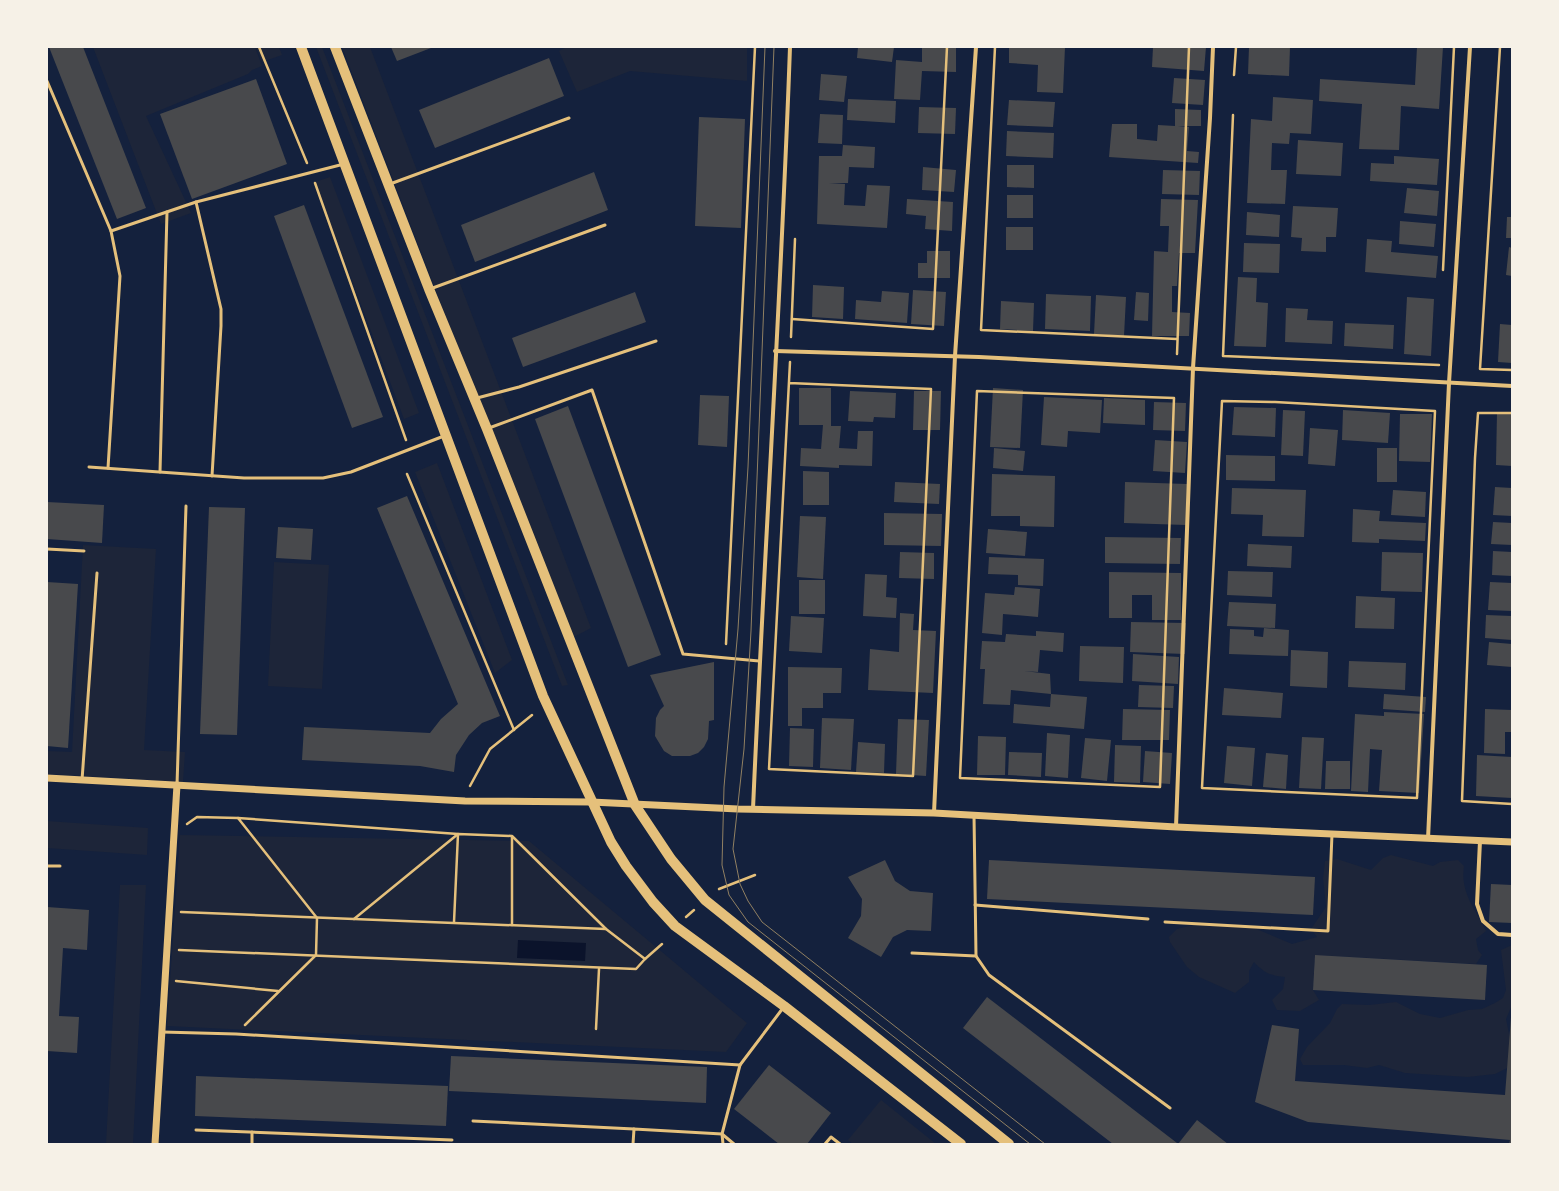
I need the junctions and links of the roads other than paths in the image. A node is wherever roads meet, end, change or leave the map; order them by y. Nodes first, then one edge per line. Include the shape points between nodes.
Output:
1 (301, 47) edge
2 (335, 47) edge
3 (790, 47) edge
4 (976, 47) edge
5 (1213, 47) edge
6 (1470, 47) edge
7 (47, 81) edge
8 (569, 118) dead end
9 (345, 164) junction
10 (388, 184) junction
11 (196, 202) junction
12 (167, 212) junction
13 (605, 225) dead end
14 (111, 231) junction
15 (430, 289) junction
16 (656, 341) dead end
17 (776, 351) junction
18 (955, 356) junction
19 (1193, 368) junction
20 (1449, 383) junction
21 (1512, 386) edge
22 (474, 399) junction
23 (487, 429) junction
24 (447, 435) junction
25 (89, 467) dead end
26 (108, 468) junction
27 (160, 472) junction
28 (212, 476) junction
29 (186, 506) dead end
30 (47, 549) edge
31 (84, 551) dead end
32 (97, 573) dead end
33 (759, 661) junction
34 (47, 778) edge
35 (82, 780) junction
36 (177, 785) junction
37 (591, 802) junction
38 (635, 805) junction
39 (753, 809) junction
40 (934, 813) junction
41 (974, 815) junction
42 (1176, 827) junction
43 (1332, 834) junction
44 (1428, 839) junction
45 (1480, 841) junction
46 (1512, 842) edge
47 (47, 866) edge
48 (60, 866) dead end
49 (975, 905) junction
50 (1148, 919) dead end
51 (1165, 922) dead end
52 (1512, 935) edge
53 (912, 953) dead end
54 (976, 956) junction
55 (784, 1006) junction
56 (162, 1032) junction
57 (740, 1065) junction
58 (1170, 1108) dead end
59 (473, 1121) dead end
60 (634, 1129) junction
61 (196, 1130) dead end
62 (252, 1132) junction
63 (722, 1134) junction
64 (452, 1140) dead end
65 (156, 1144) edge
66 (252, 1144) edge
67 (633, 1144) edge
68 (723, 1144) edge
69 (734, 1144) edge
70 (825, 1144) edge
71 (840, 1144) edge
72 (961, 1144) edge
73 (1009, 1144) edge

1 - 9 main road
2 - 10 main road
3 - 17 street
4 - 18 street
5 - 19 street
6 - 20 street
7 - 14 lane
8 - 10 lane
9 - 11 lane
9 - 24 main road
10 - 15 main road
11 - 12 lane
11 - 28 lane via 221,309
12 - 14 lane
12 - 27 lane
13 - 15 lane
14 - 26 lane via 120,276
15 - 22 main road
16 - 22 lane
17 - 18 street
17 - 33 street
18 - 19 street
18 - 40 street
19 - 20 street
19 - 42 street
20 - 21 street
20 - 44 street
22 - 23 main road
23 - 33 lane via 592,390 683,654
23 - 38 main road
24 - 28 lane via 351,472 323,478
24 - 37 main road via 543,696
25 - 26 lane
26 - 27 lane
27 - 28 lane
29 - 36 lane
30 - 31 lane
32 - 35 lane
33 - 39 street
34 - 35 street
35 - 36 street
36 - 37 street via 465,802
36 - 56 street
37 - 38 street
37 - 55 main road via 626,866 675,926
38 - 39 street
38 - 73 main road via 671,859 705,900
39 - 40 street
40 - 41 street
41 - 42 street
41 - 49 lane
42 - 43 street
43 - 44 street
43 - 51 lane via 1328,931
44 - 45 street
45 - 46 street
45 - 52 street via 1477,904 1483,921 1498,934
47 - 48 lane
49 - 50 lane
49 - 54 lane
53 - 54 lane
54 - 58 lane via 989,975
55 - 57 lane
55 - 72 main road
56 - 57 lane via 236,1034
56 - 65 street
57 - 63 lane
59 - 60 lane
60 - 63 lane
60 - 67 lane
61 - 62 lane
62 - 64 lane
62 - 66 lane
63 - 68 lane
63 - 69 lane
70 - 71 lane via 831,1137

